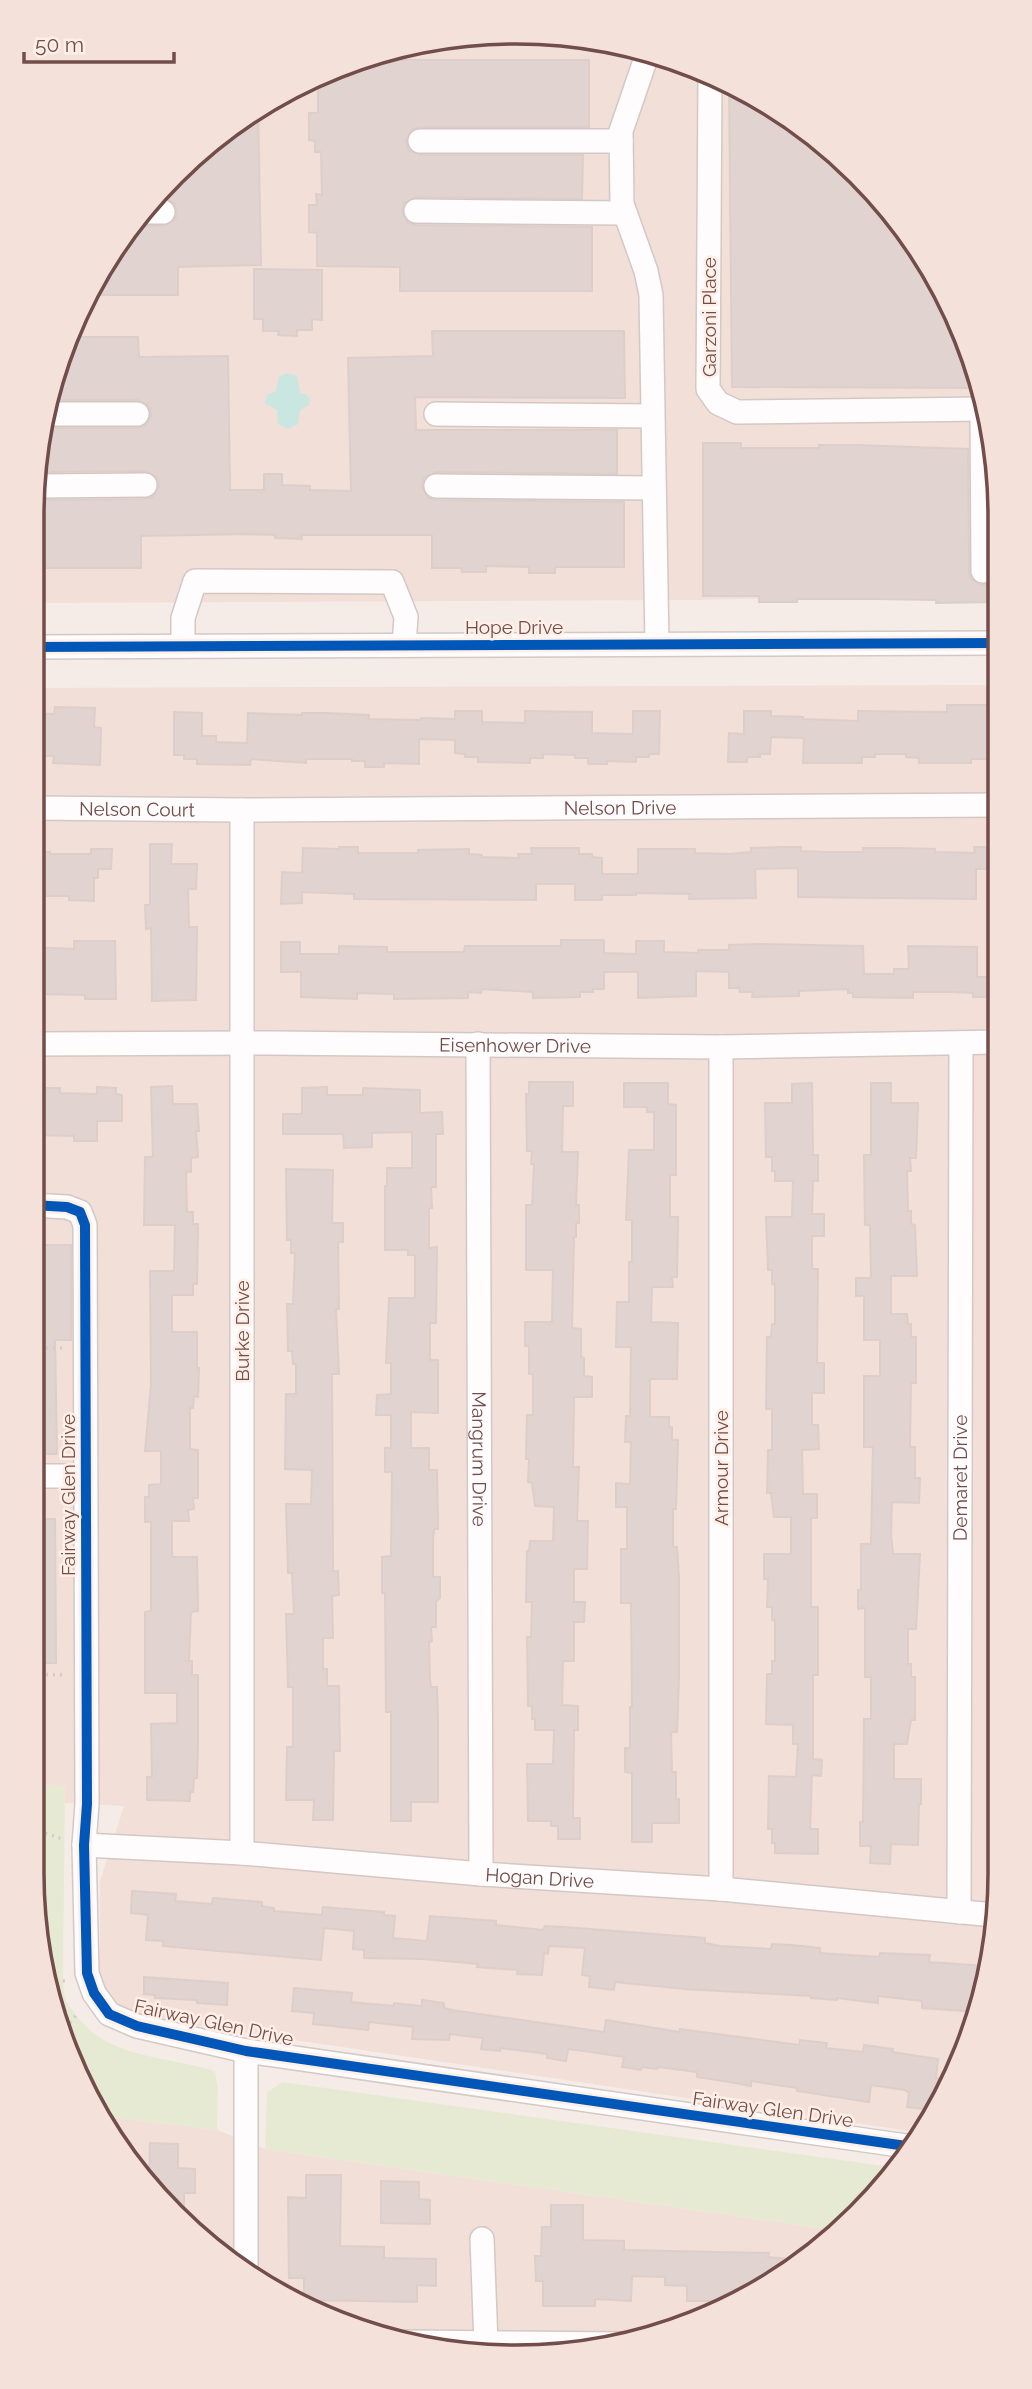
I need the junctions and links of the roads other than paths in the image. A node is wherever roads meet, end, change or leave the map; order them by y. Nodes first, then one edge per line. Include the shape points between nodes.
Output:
1 (645, 62) edge
2 (710, 86) edge
3 (420, 141) dead end
4 (621, 141) junction
5 (416, 211) dead end
6 (625, 213) junction
7 (976, 409) edge
8 (55, 414) edge
9 (137, 414) dead end
10 (436, 414) dead end
11 (652, 416) junction
12 (984, 452) edge
13 (145, 485) dead end
14 (45, 486) edge
15 (436, 486) dead end
16 (653, 488) junction
17 (983, 571) dead end
18 (988, 643) edge
19 (657, 644) junction
20 (404, 645) junction
21 (183, 646) junction
22 (44, 647) edge
23 (988, 805) edge
24 (44, 808) edge
25 (242, 810) junction
26 (988, 1042) edge
27 (242, 1043) junction
28 (961, 1043) junction
29 (44, 1044) edge
30 (478, 1044) junction
31 (721, 1046) junction
32 (44, 1206) edge
33 (44, 1476) edge
34 (85, 1476) junction
35 (83, 1845) junction
36 (242, 1853) junction
37 (481, 1874) junction
38 (721, 1889) junction
39 (959, 1912) junction
40 (986, 1914) edge
41 (246, 2051) junction
42 (902, 2145) edge
43 (482, 2239) dead end
44 (246, 2260) edge
45 (473, 2343) edge
46 (486, 2343) junction
47 (552, 2343) edge

1 - 4 street
2 - 7 street, Garzoni Place via 708,389 718,403 737,412
3 - 4 street
4 - 6 street
5 - 6 street
6 - 11 street via 651,295
8 - 9 street
10 - 11 street
11 - 16 street
12 - 17 street
13 - 14 street
15 - 16 street
16 - 19 street
18 - 19 street, Hope Drive
19 - 20 street, Hope Drive
20 - 21 street, Hope Drive
20 - 21 street via 406,617 392,582 292,580 195,581 183,618
21 - 22 street, Hope Drive
23 - 25 street, Nelson Drive
24 - 25 street, Nelson Court
25 - 27 street, Burke Drive
26 - 28 street, Eisenhower Drive
27 - 29 street, Eisenhower Drive
27 - 30 street, Eisenhower Drive
27 - 36 street, Burke Drive
28 - 31 street, Eisenhower Drive
28 - 39 street, Demaret Drive
30 - 31 street, Eisenhower Drive
30 - 37 street, Mangrum Drive
31 - 38 street, Armour Drive
32 - 34 street, Fairway Glen Drive via 80,1212 85,1225
33 - 34 street
34 - 35 street, Fairway Glen Drive via 87,1804
35 - 36 street, Hogan Drive
35 - 41 street, Fairway Glen Drive via 87,1973 109,2014 137,2026
36 - 37 street, Hogan Drive
37 - 38 street, Hogan Drive
38 - 39 street, Hogan Drive
39 - 40 street, Hogan Drive
41 - 42 street, Fairway Glen Drive
41 - 44 street
43 - 46 street
45 - 46 street
46 - 47 street

